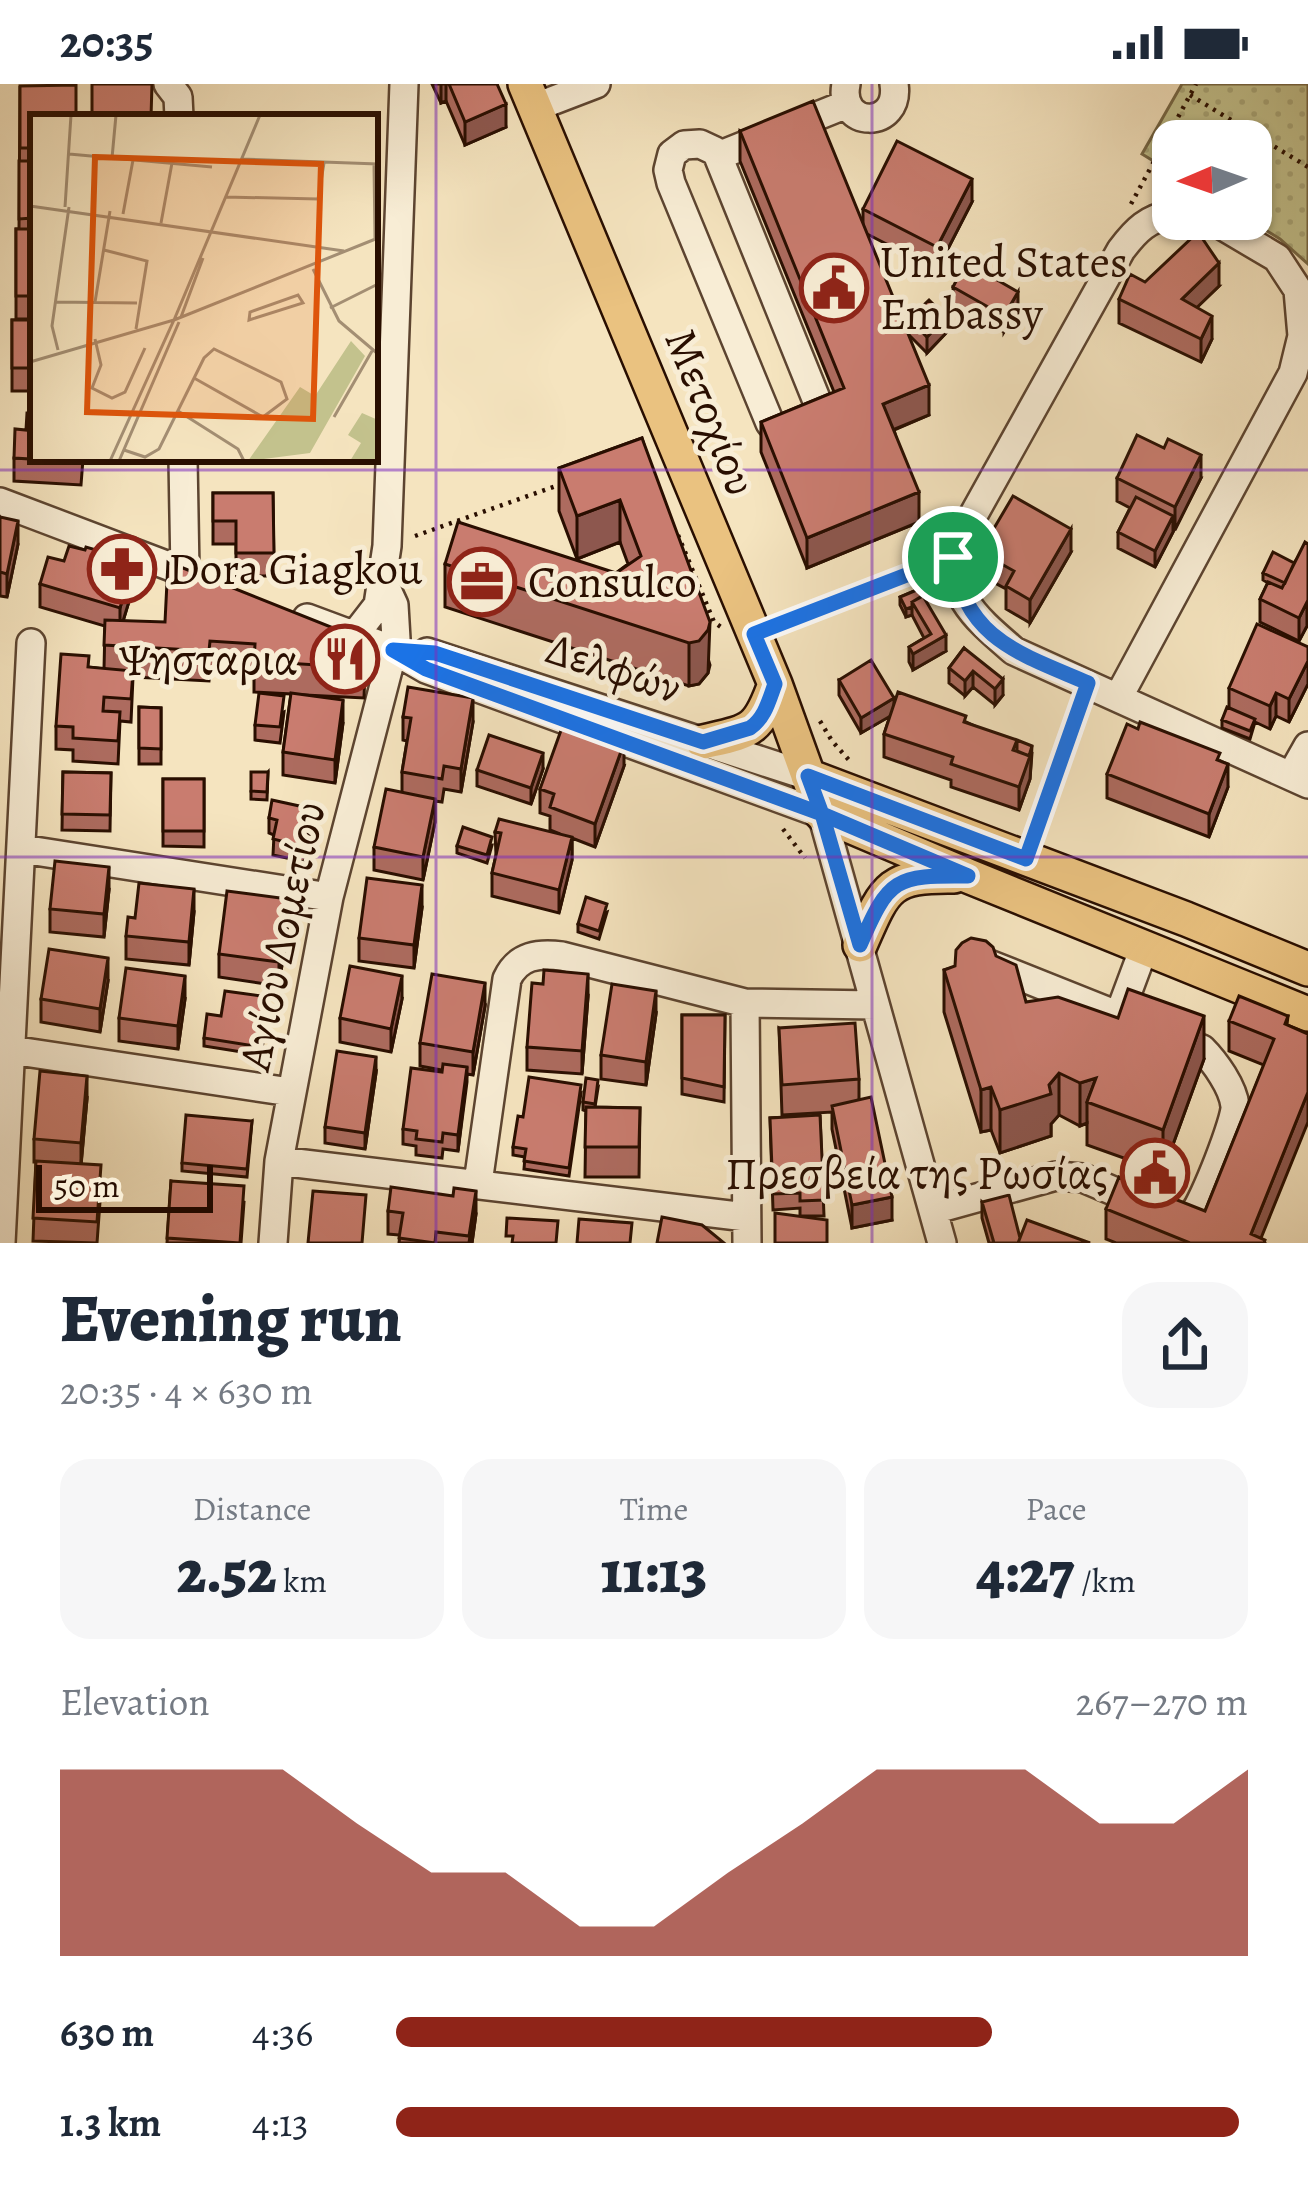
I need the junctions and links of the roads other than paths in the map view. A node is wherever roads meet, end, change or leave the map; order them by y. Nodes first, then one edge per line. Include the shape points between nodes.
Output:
1 (168, 84) edge
2 (404, 84) edge
3 (596, 84) edge
4 (894, 84) edge
5 (846, 94) edge
6 (531, 96) edge
7 (179, 114) edge
8 (718, 156) junction
9 (1152, 220) edge
10 (1247, 240) edge
11 (183, 462) edge
12 (0, 502) edge
13 (185, 572) junction
14 (383, 581) junction
15 (227, 588) edge
16 (290, 612) edge
17 (354, 636) junction
18 (31, 644) dead end
19 (393, 650) junction
20 (775, 684) junction
21 (1118, 698) junction
22 (703, 742) junction
23 (1308, 746) edge
24 (808, 776) junction
25 (1299, 780) edge
26 (822, 814) junction
27 (22, 849) junction
28 (968, 876) junction
29 (329, 897) junction
30 (860, 945) junction
31 (1144, 947) junction
32 (972, 957) edge
33 (1308, 969) edge
34 (745, 1003) junction
35 (875, 1005) junction
36 (1308, 1014) edge
37 (1120, 1015) junction
38 (11, 1050) junction
39 (290, 1092) junction
40 (3, 1158) edge
41 (279, 1161) junction
42 (478, 1183) junction
43 (933, 1210) junction
44 (747, 1230) edge
45 (1, 1243) edge
46 (273, 1243) edge
47 (942, 1243) edge

1 - 7 street
2 - 14 street
3 - 6 street
4 - 5 street via 893,104 878,117 858,116
5 - 8 street
6 - 20 main road, Μετοχίου
8 - 8 street via 817,401 813,424 800,432 779,433 770,424 671,183 677,148 700,144
9 - 21 street via 1120,250 953,557 963,600 981,623 1014,651
10 - 21 street via 1277,257 1298,290 1303,336 1293,373
11 - 13 street
12 - 13 street
13 - 15 street
14 - 17 street via 375,612
14 - 19 street, Αγίου Δομετίου via 394,605
16 - 17 street, Δελφών
17 - 19 street, Δελφών
18 - 27 street
19 - 22 street, Δελφών via 435,653
19 - 26 street, Δελφών
19 - 29 street, Αγίου Δομετίου
20 - 22 main road via 756,724
20 - 24 main road, Μετοχίου
21 - 25 street
22 - 24 street, Δελφών
23 - 25 street
24 - 26 main road, Μετοχίου
24 - 33 main road
26 - 28 main road
26 - 30 street
27 - 29 street
27 - 38 street
28 - 30 main road via 897,884
28 - 31 main road
29 - 39 street, Αγίου Δομετίου
30 - 35 street
31 - 36 main road
31 - 37 street
32 - 37 street
34 - 35 street
34 - 42 street via 562,956 516,965 507,979
34 - 44 street
35 - 43 street
37 - 43 street via 1202,1048 1232,1096 1232,1123 1194,1212 1177,1218 1067,1175
38 - 39 street
38 - 40 street
39 - 41 street, Αγίου Δομετίου
40 - 45 street
41 - 42 street
41 - 46 street, Αγίου Δομετίου
42 - 44 street
43 - 47 street

